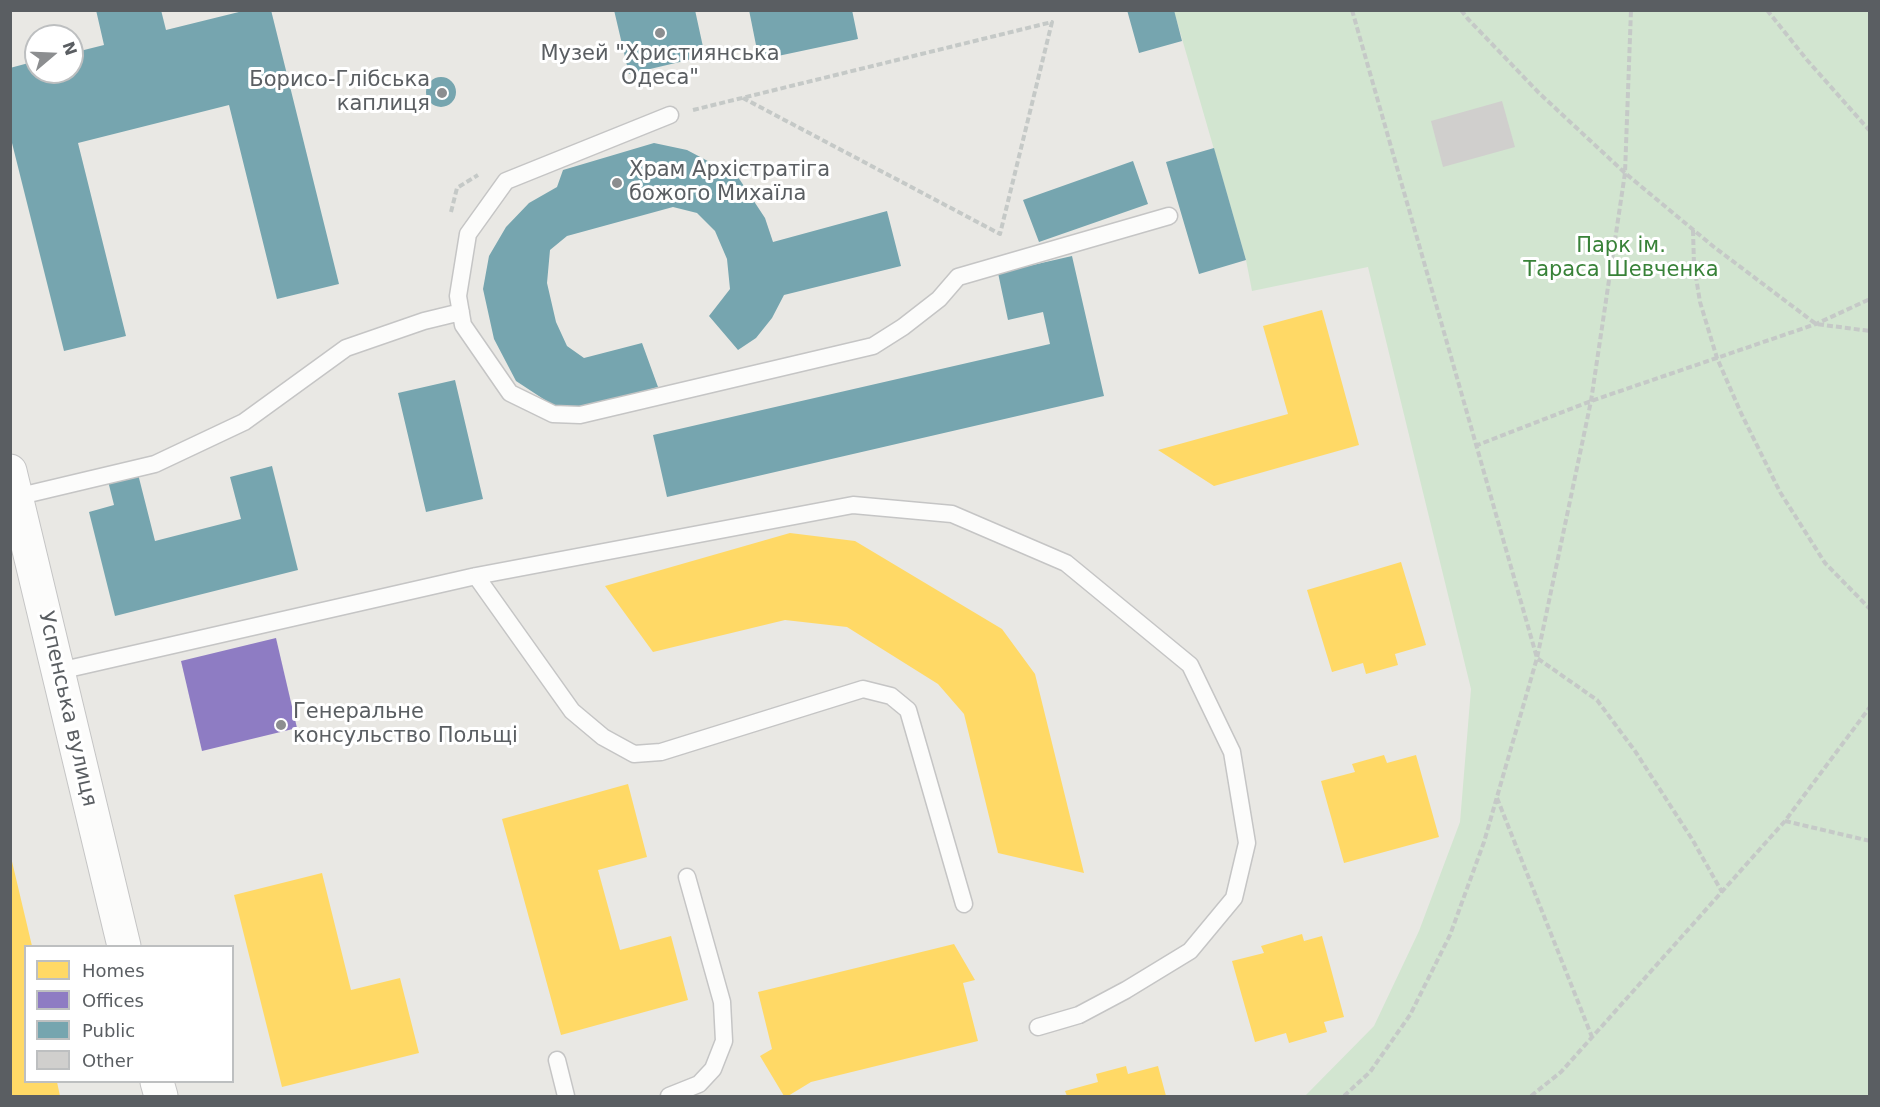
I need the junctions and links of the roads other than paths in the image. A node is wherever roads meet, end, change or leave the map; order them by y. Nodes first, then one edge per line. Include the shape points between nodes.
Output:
1 (670, 116) road end
2 (1169, 216) dead end
3 (461, 312) junction
4 (14, 484) edge
5 (476, 576) junction
6 (59, 671) junction
7 (687, 877) dead end
8 (964, 904) dead end
9 (124, 945) edge
10 (1038, 1027) dead end
11 (558, 1060) dead end
12 (566, 1096) edge
13 (669, 1096) edge

1 - 3 lane via 506,180 468,234 458,296
2 - 3 lane via 958,277 939,299 873,346 580,415 553,414 510,393 463,325
3 - 4 lane via 346,348 244,422 155,464
4 - 6 street, Успенська вулиця
5 - 6 lane
5 - 8 lane via 572,711 603,737 634,754 661,752 863,689 891,696 908,710
5 - 10 lane via 853,505 952,514 1066,563 1190,665 1232,752 1247,843 1234,898 1190,951 1079,1015
6 - 9 street, Успенська вулиця
7 - 13 lane via 722,1002 724,1041 712,1069 699,1084
11 - 12 lane

